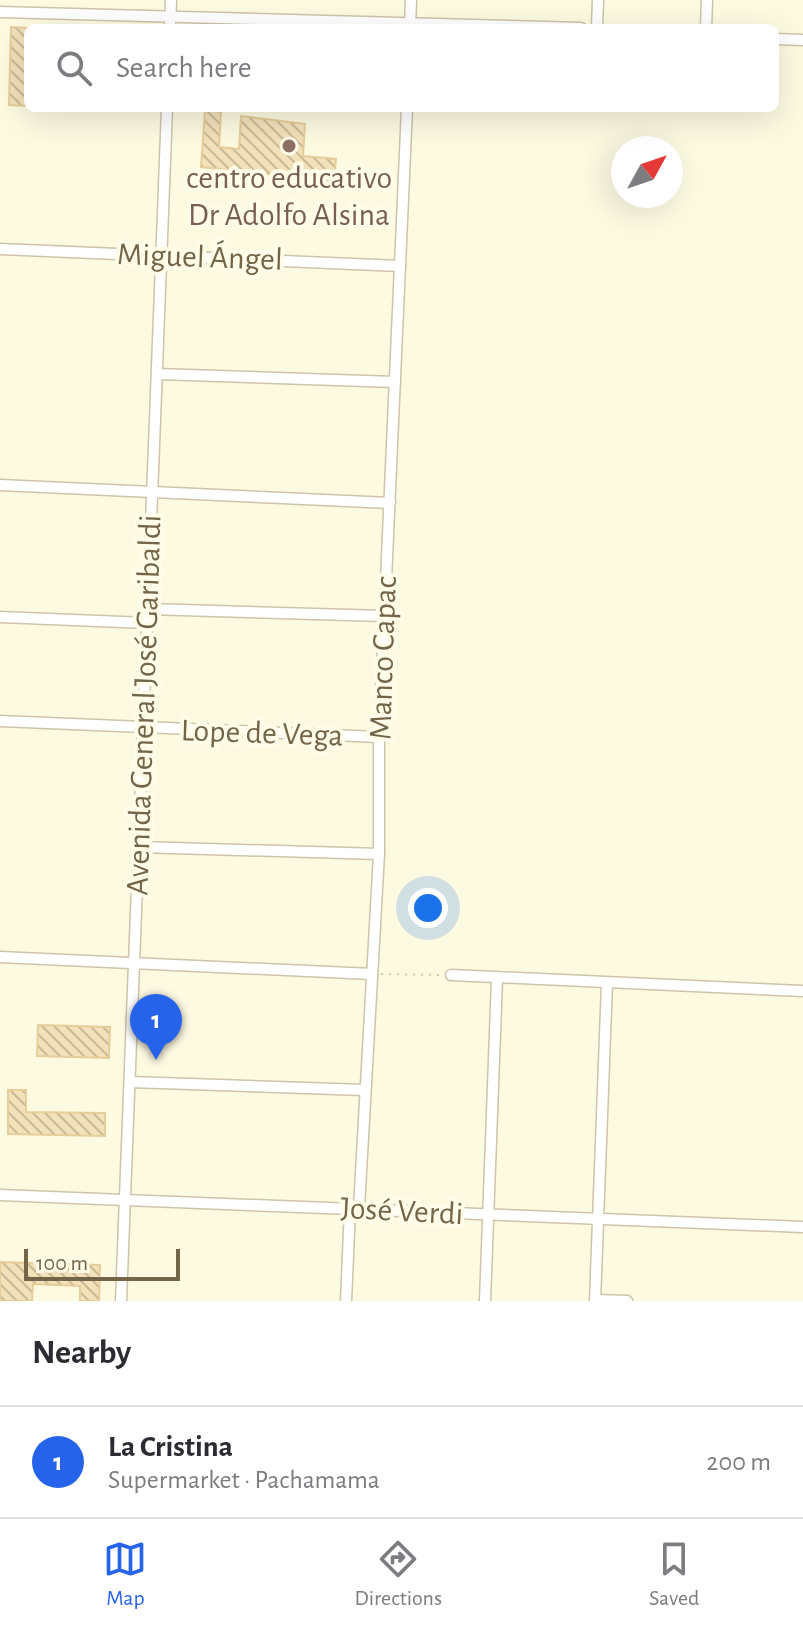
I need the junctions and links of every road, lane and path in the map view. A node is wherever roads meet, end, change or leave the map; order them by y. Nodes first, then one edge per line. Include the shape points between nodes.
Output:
1 (171, 0) edge
2 (411, 0) edge
3 (598, 0) edge
4 (707, 0) edge
5 (0, 12) edge
6 (170, 23) edge
7 (250, 24) edge
8 (410, 24) edge
9 (597, 24) edge
10 (706, 24) edge
11 (779, 39) edge
12 (803, 40) edge
13 (167, 112) edge
14 (407, 112) edge
15 (0, 249) edge
16 (161, 256) junction
17 (400, 266) junction
18 (157, 374) junction
19 (395, 382) junction
20 (0, 485) edge
21 (152, 491) junction
22 (390, 503) junction
23 (148, 609) junction
24 (385, 616) junction
25 (0, 617) edge
26 (147, 623) junction
27 (0, 721) edge
28 (143, 728) junction
29 (379, 737) junction
30 (139, 847) junction
31 (379, 854) junction
32 (0, 957) edge
33 (134, 963) junction
34 (372, 974) junction
35 (451, 975) joint
36 (497, 979) junction
37 (607, 983) junction
38 (803, 991) edge
39 (130, 1082) junction
40 (364, 1090) junction
41 (0, 1195) edge
42 (125, 1200) junction
43 (354, 1208) junction
44 (488, 1215) junction
45 (598, 1219) junction
46 (803, 1227) edge
47 (595, 1300) edge
48 (121, 1301) edge
49 (346, 1301) edge
50 (485, 1301) edge
51 (627, 1301) edge

1 - 6 street
2 - 8 street
3 - 9 street
4 - 10 street
5 - 6 street
6 - 7 street
11 - 12 street
13 - 16 street, Avenida General José Garibaldi
14 - 17 street, Manco Capac
15 - 16 street, Miguel Ángel
16 - 17 street, Miguel Ángel
16 - 18 street, Avenida General José Garibaldi
17 - 19 street, Manco Capac
18 - 19 street
18 - 21 street, Avenida General José Garibaldi
19 - 22 street, Manco Capac
20 - 21 street
21 - 22 street
21 - 23 street, Avenida General José Garibaldi
22 - 24 street, Manco Capac
23 - 24 street
23 - 26 street, Avenida General José Garibaldi
24 - 29 street, Manco Capac
25 - 26 street
26 - 28 street, Avenida General José Garibaldi
27 - 28 street, Lope de Vega
28 - 29 street, Lope de Vega
28 - 30 street, Avenida General José Garibaldi
29 - 31 street, Manco Capac
30 - 31 street
30 - 33 street, Avenida General José Garibaldi
31 - 34 street, Manco Capac
32 - 33 street
33 - 34 street
33 - 39 street, Avenida General José Garibaldi
34 - 35 path
34 - 40 street, Manco Capac
35 - 36 street
36 - 37 street
36 - 44 street
37 - 38 street
37 - 45 street
39 - 40 street
39 - 42 street, Avenida General José Garibaldi
40 - 43 street, Manco Capac
41 - 42 street, José Verdi
42 - 43 street, José Verdi
42 - 48 street, Avenida General José Garibaldi
43 - 44 street, José Verdi
43 - 49 street, Manco Capac
44 - 45 street, José Verdi
44 - 50 street
45 - 46 street, José Verdi
45 - 47 street
47 - 51 street

